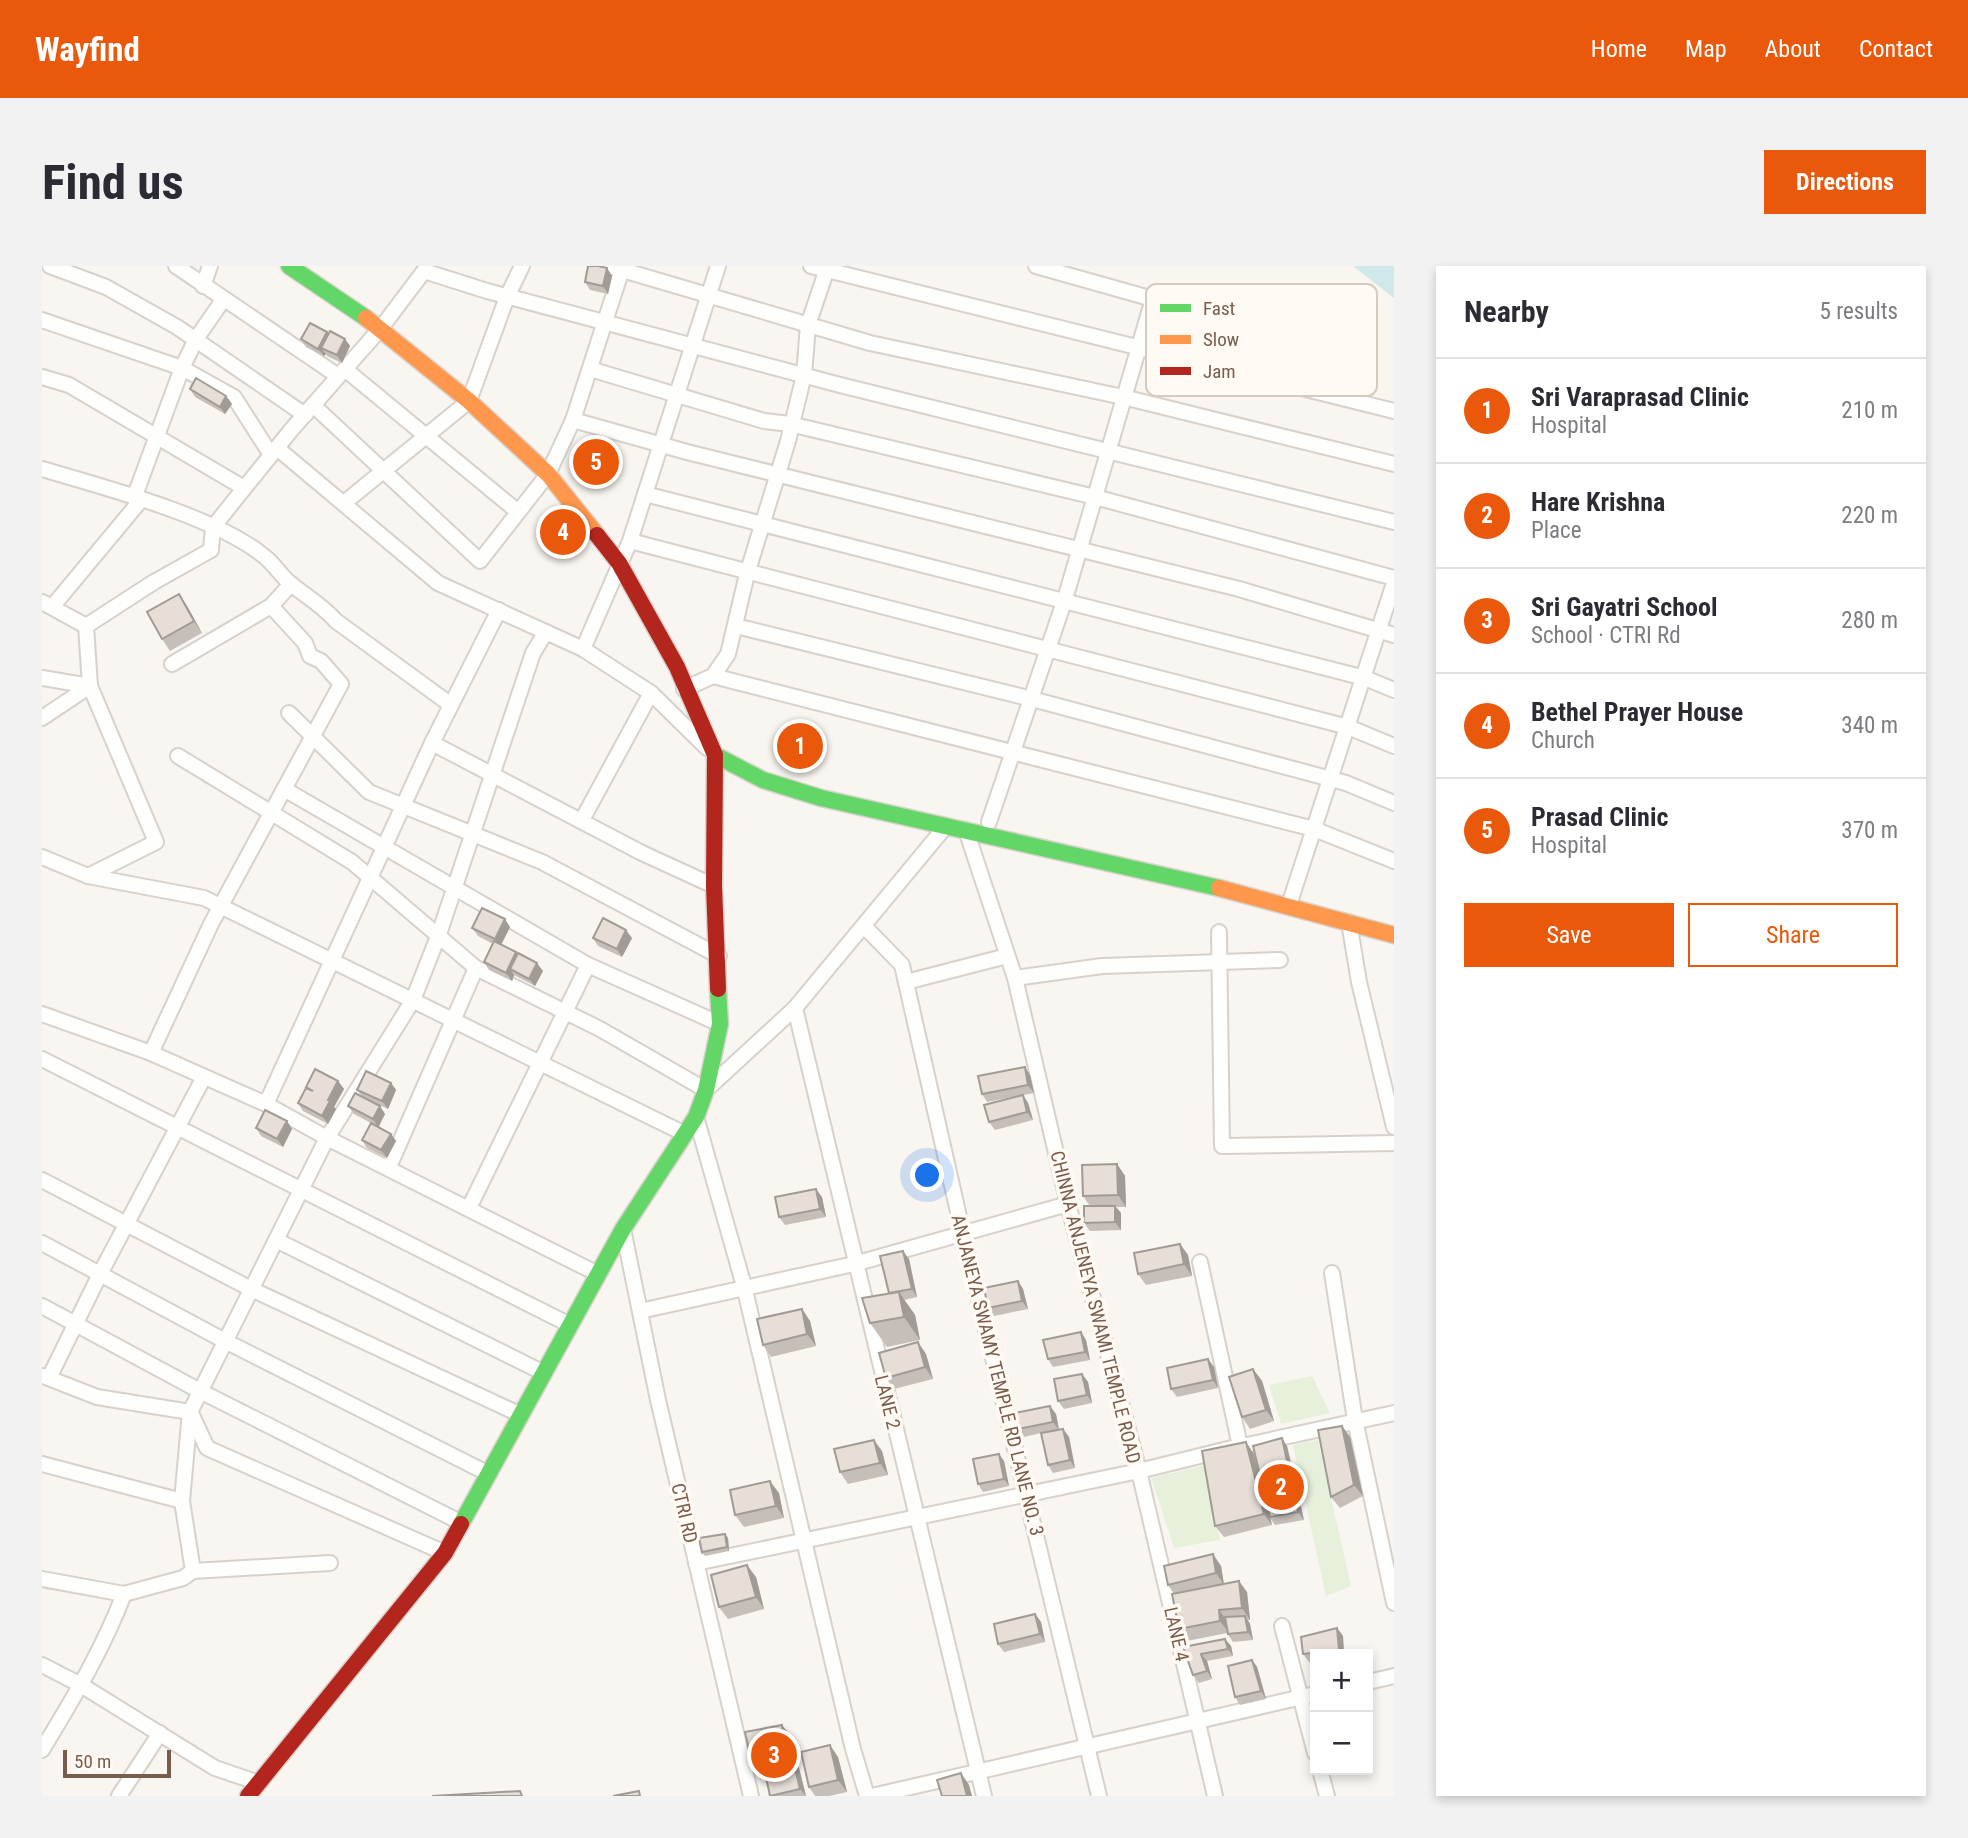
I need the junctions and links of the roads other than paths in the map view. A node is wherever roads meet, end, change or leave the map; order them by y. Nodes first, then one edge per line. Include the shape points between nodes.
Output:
1 (50, 266) edge
2 (176, 266) edge
3 (210, 266) edge
4 (289, 266) edge
5 (522, 266) edge
6 (718, 266) edge
7 (811, 266) edge
8 (1036, 266) edge
9 (618, 267) edge
10 (827, 268) edge
11 (424, 269) edge
12 (203, 286) junction
13 (709, 296) junction
14 (507, 297) junction
15 (1146, 297) edge
16 (223, 300) junction
17 (42, 320) edge
18 (605, 322) junction
19 (808, 325) junction
20 (1146, 325) edge
21 (381, 328) junction
22 (196, 339) junction
23 (692, 346) junction
24 (1140, 348) junction
25 (1146, 349) edge
26 (182, 368) junction
27 (590, 369) junction
28 (342, 373) junction
29 (802, 375) junction
30 (42, 377) edge
31 (677, 395) junction
32 (1334, 396) edge
33 (1124, 397) junction
34 (469, 401) junction
35 (309, 410) junction
36 (1394, 411) edge
37 (573, 420) junction
38 (790, 424) junction
39 (425, 435) junction
40 (158, 438) junction
41 (661, 444) junction
42 (1110, 451) junction
43 (274, 452) junction
44 (1394, 464) edge
45 (46, 470) edge
46 (383, 470) junction
47 (548, 474) junction
48 (775, 474) junction
49 (42, 485) edge
50 (244, 488) junction
51 (645, 494) junction
52 (1095, 497) junction
53 (137, 499) junction
54 (344, 503) junction
55 (517, 511) junction
56 (1394, 522) edge
57 (762, 524) junction
58 (213, 527) junction
59 (630, 541) junction
60 (1079, 550) junction
61 (619, 563) junction
62 (747, 574) junction
63 (1394, 580) edge
64 (290, 584) junction
65 (1065, 599) junction
66 (47, 605) edge
67 (271, 606) junction
68 (499, 610) junction
69 (86, 626) junction
70 (736, 626) junction
71 (1380, 629) junction
72 (546, 632) junction
73 (1394, 635) edge
74 (583, 649) junction
75 (1047, 650) junction
76 (172, 664) dead end
77 (713, 676) junction
78 (42, 678) edge
79 (1365, 678) junction
80 (90, 686) junction
81 (684, 689) junction
82 (1394, 690) edge
83 (651, 693) junction
84 (1032, 699) junction
85 (451, 705) junction
86 (289, 713) dead end
87 (42, 718) edge
88 (1348, 727) junction
89 (313, 736) junction
90 (432, 743) junction
91 (1394, 746) edge
92 (1014, 750) junction
93 (715, 755) junction
94 (178, 756) dead end
95 (494, 772) junction
96 (1330, 780) junction
97 (284, 789) junction
98 (1394, 803) edge
99 (403, 806) junction
100 (271, 813) junction
101 (582, 820) junction
102 (989, 822) junction
103 (946, 825) junction
104 (1314, 829) junction
105 (966, 830) junction
106 (473, 834) junction
107 (384, 847) junction
108 (42, 857) edge
109 (1394, 861) edge
110 (88, 876) junction
111 (370, 877) junction
112 (715, 886) junction
113 (455, 888) junction
114 (1291, 899) junction
115 (221, 906) junction
116 (1349, 922) junction
117 (1394, 922) edge
118 (864, 926) junction
119 (1219, 932) dead end
120 (439, 934) junction
121 (1394, 935) edge
122 (719, 956) junction
123 (1007, 956) junction
124 (332, 959) junction
125 (1280, 960) dead end
126 (1219, 961) junction
127 (588, 965) junction
128 (476, 968) junction
129 (1015, 978) junction
130 (906, 982) junction
131 (413, 1000) junction
132 (795, 1008) junction
133 (565, 1012) junction
134 (42, 1014) edge
135 (453, 1020) junction
136 (719, 1024) junction
137 (151, 1054) junction
138 (43, 1061) edge
139 (539, 1063) junction
140 (204, 1077) junction
141 (706, 1090) junction
142 (266, 1104) junction
143 (696, 1117) junction
144 (177, 1127) junction
145 (1394, 1127) edge
146 (685, 1134) junction
147 (327, 1138) junction
148 (1394, 1143) edge
149 (389, 1167) junction
150 (42, 1180) edge
151 (301, 1190) junction
152 (1068, 1204) junction
153 (469, 1208) junction
154 (127, 1224) junction
155 (623, 1229) junction
156 (963, 1234) junction
157 (276, 1240) junction
158 (42, 1243) edge
159 (1200, 1262) dead end
160 (854, 1264) junction
161 (1332, 1273) dead end
162 (100, 1274) junction
163 (598, 1274) junction
164 (744, 1286) junction
165 (251, 1289) junction
166 (42, 1306) edge
167 (640, 1311) junction
168 (75, 1324) junction
169 (570, 1325) junction
170 (225, 1341) junction
171 (544, 1373) junction
172 (45, 1377) edge
173 (200, 1391) junction
174 (190, 1412) junction
175 (1394, 1413) edge
176 (521, 1415) junction
177 (1355, 1420) junction
178 (1238, 1447) junction
179 (42, 1464) edge
180 (1139, 1471) junction
181 (488, 1474) junction
182 (1028, 1494) junction
183 (182, 1501) junction
184 (918, 1516) junction
185 (462, 1523) junction
186 (806, 1539) junction
187 (445, 1553) junction
188 (330, 1563) dead end
189 (696, 1563) junction
190 (193, 1571) junction
191 (42, 1580) edge
192 (124, 1594) junction
193 (1394, 1603) edge
194 (1282, 1626) dead end
195 (42, 1665) edge
196 (1394, 1676) edge
197 (1373, 1681) edge
198 (81, 1685) junction
199 (1310, 1695) edge
200 (1300, 1697) junction
201 (1197, 1719) junction
202 (160, 1733) junction
203 (1310, 1734) edge
204 (1087, 1746) junction
205 (42, 1749) edge
206 (979, 1774) junction
207 (1321, 1775) edge
208 (259, 1783) junction
209 (119, 1796) edge
210 (248, 1796) edge
211 (751, 1796) edge
212 (870, 1796) edge
213 (985, 1796) edge
214 (1099, 1796) edge
215 (1215, 1796) edge
216 (1327, 1796) edge

1 - 22 street via 106,287
2 - 12 street
3 - 12 street
4 - 21 street
5 - 14 street
6 - 13 street
7 - 10 street
8 - 15 street
9 - 13 street
9 - 18 street
10 - 19 street
10 - 24 street
11 - 14 street
11 - 21 street
12 - 16 street
13 - 19 street
13 - 23 street
14 - 18 street
14 - 34 street
16 - 22 street
16 - 28 street
17 - 26 street
18 - 23 street
18 - 27 street
19 - 29 street
19 - 33 street via 870,343
20 - 24 street
21 - 28 street
21 - 34 street
22 - 26 street
22 - 35 street
23 - 29 street
23 - 31 street
24 - 25 street
24 - 33 street
26 - 40 street
26 - 43 street via 234,397
27 - 31 street
27 - 37 street
28 - 35 street
28 - 39 street
29 - 38 street
29 - 42 street
30 - 40 street via 69,385
31 - 38 street via 764,421
31 - 41 street
32 - 36 street
33 - 42 street
33 - 44 street
34 - 39 street
34 - 47 street
35 - 43 street
35 - 46 street
37 - 41 street
37 - 47 street
38 - 48 street
38 - 52 street
39 - 46 street
39 - 55 street
40 - 50 street
40 - 53 street
41 - 48 street
41 - 51 street
42 - 52 street
42 - 56 street
43 - 50 street
43 - 54 street
45 - 49 street
45 - 53 street
46 - 54 street
46 - 55 street via 480,561
47 - 55 street
47 - 61 street
48 - 57 street
48 - 60 street
50 - 58 street
51 - 57 street
51 - 59 street
52 - 60 street
52 - 63 street
53 - 58 street
53 - 66 street
54 - 68 street via 439,583
57 - 62 street
57 - 65 street
58 - 64 street via 265,556
58 - 69 street via 211,550
59 - 61 street
59 - 62 street
60 - 65 street
60 - 71 street
61 - 74 street
61 - 81 street via 677,667
62 - 70 street
62 - 75 street
63 - 71 street
64 - 67 street
64 - 85 street
65 - 75 street
65 - 79 street
66 - 69 street
67 - 76 street
67 - 89 street via 305,643 310,656 321,661 341,684
68 - 72 street
68 - 85 street
69 - 80 street
70 - 77 street via 729,654
70 - 84 street
71 - 73 street
71 - 79 street
72 - 74 street
72 - 95 street via 533,653
74 - 83 street
75 - 84 street
75 - 88 street
77 - 81 street
77 - 92 street
78 - 80 street
79 - 82 street
79 - 88 street
80 - 87 street
80 - 110 street via 156,842
81 - 93 street
83 - 93 street
83 - 101 street
84 - 92 street
84 - 96 street
85 - 90 street
86 - 89 street
88 - 91 street
88 - 96 street
89 - 97 street
89 - 99 street via 369,792
90 - 95 street
90 - 99 street
92 - 102 street
92 - 104 street
93 - 102 street
93 - 103 street via 748,775
93 - 112 street
94 - 100 street
95 - 101 street
95 - 106 street
96 - 98 street
96 - 104 street
97 - 100 street
97 - 107 street
99 - 106 street
99 - 107 street
100 - 111 street
100 - 115 street
101 - 112 street
102 - 114 street
103 - 105 street
103 - 118 street
104 - 109 street
104 - 114 street
105 - 114 street
105 - 123 street, CHINNA ANJENEYA SWAMI TEMPLE ROAD
106 - 113 street
106 - 122 street via 542,862
107 - 111 street
107 - 113 street
108 - 110 street
110 - 115 street via 204,898
111 - 120 street
111 - 124 street
112 - 122 street
113 - 120 street
113 - 127 street
114 - 116 street
114 - 117 street
115 - 124 street
115 - 137 street
116 - 121 street
116 - 145 street
118 - 130 street, ANJANEYA SWAMY TEMPLE RD LANE NO. 3 via 902,965
118 - 132 street
119 - 126 street
120 - 128 street
120 - 131 street
122 - 136 street
123 - 129 street, CHINNA ANJENEYA SWAMI TEMPLE ROAD
123 - 130 street
124 - 131 street
124 - 142 street
125 - 126 street
126 - 129 street via 1102,966
126 - 148 street via 1222,1146
127 - 133 street
127 - 136 street
128 - 133 street
128 - 135 street
129 - 152 street, CHINNA ANJENEYA SWAMI TEMPLE ROAD
130 - 156 street, ANJANEYA SWAMY TEMPLE RD LANE NO. 3
131 - 135 street
131 - 147 street
132 - 141 street
132 - 160 street, LANE 2
133 - 139 street
133 - 141 street
134 - 137 street
135 - 139 street
135 - 149 street
136 - 141 street
137 - 140 street
138 - 144 street
139 - 146 street
139 - 153 street
140 - 142 street
140 - 144 street
141 - 143 street
142 - 147 street
143 - 146 street
143 - 164 street
144 - 151 street
144 - 154 street
146 - 155 street
147 - 149 street
147 - 151 street
149 - 153 street
150 - 154 street
151 - 157 street
151 - 169 street
152 - 156 street
152 - 180 street, CHINNA ANJENEYA SWAMI TEMPLE ROAD
153 - 163 street
154 - 162 street
154 - 165 street
155 - 163 street
155 - 167 street, CTRI RD
156 - 160 street
156 - 182 street, ANJANEYA SWAMY TEMPLE RD LANE NO. 3
157 - 165 street
157 - 171 street
158 - 162 street
159 - 178 street
160 - 164 street
160 - 184 street, LANE 2
161 - 177 street
162 - 168 street
162 - 170 street
163 - 169 street
164 - 167 street
164 - 186 street
165 - 170 street
165 - 176 street
166 - 168 street
167 - 189 street, CTRI RD
168 - 172 street
168 - 173 street
169 - 171 street
170 - 173 street
170 - 181 street
171 - 176 street
172 - 174 street via 97,1396
173 - 174 street
173 - 185 street
174 - 183 street
174 - 187 street via 207,1448
175 - 177 street
176 - 181 street
177 - 178 street
177 - 193 street
178 - 180 street
179 - 183 street
180 - 182 street, CHINNA ANJENEYA SWAMI TEMPLE ROAD
180 - 201 street, LANE 4
181 - 185 street
182 - 184 street, CHINNA ANJENEYA SWAMI TEMPLE ROAD
182 - 204 street, ANJANEYA SWAMY TEMPLE RD LANE NO. 3
183 - 190 street
184 - 186 street, CHINNA ANJENEYA SWAMI TEMPLE ROAD
184 - 206 street, LANE 2
185 - 187 street
186 - 189 street, CHINNA ANJENEYA SWAMI TEMPLE ROAD
186 - 212 street via 853,1749
187 - 208 street
188 - 190 street
189 - 211 street, CTRI RD
190 - 192 street
191 - 192 street
192 - 198 street
194 - 200 street
195 - 198 street
196 - 197 street
198 - 202 street
198 - 205 street
199 - 200 street
200 - 201 street
200 - 203 street
201 - 204 street
201 - 215 street, LANE 4
202 - 208 street via 215,1768
202 - 209 street
204 - 206 street
204 - 214 street, ANJANEYA SWAMY TEMPLE RD LANE NO. 3
206 - 212 street
206 - 213 street, LANE 2
207 - 216 street
208 - 210 street

